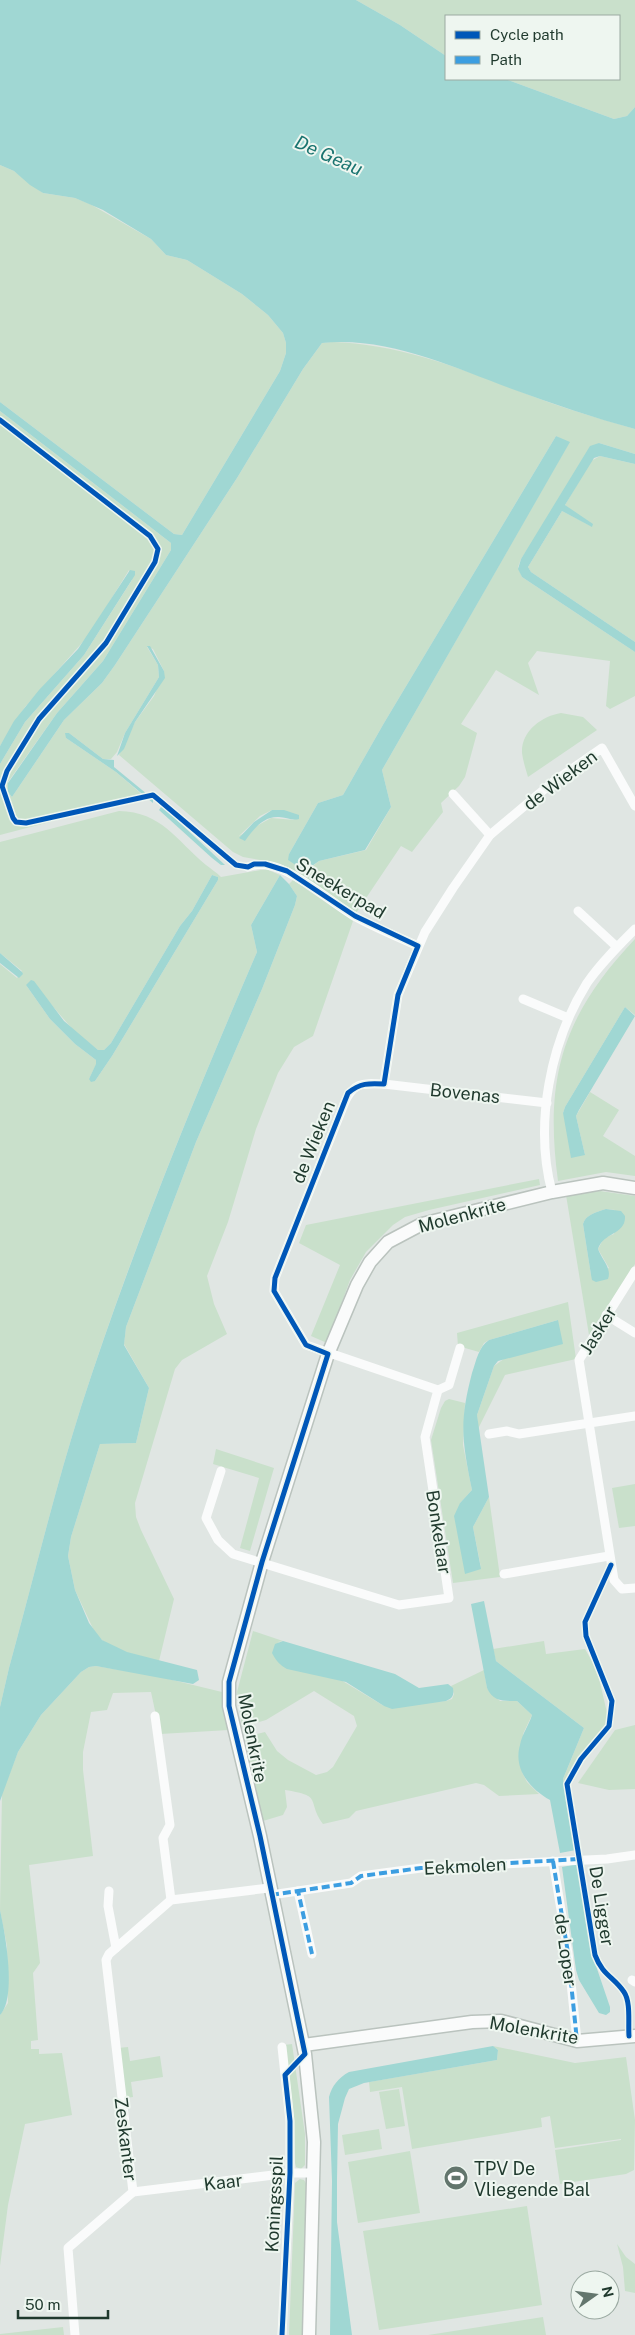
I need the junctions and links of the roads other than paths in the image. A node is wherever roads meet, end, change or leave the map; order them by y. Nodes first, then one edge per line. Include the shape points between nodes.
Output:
1 (452, 794) dead end
2 (635, 806) edge
3 (490, 835) junction
4 (248, 867) dead end
5 (578, 911) dead end
6 (635, 929) edge
7 (418, 946) junction
8 (617, 947) junction
9 (523, 999) dead end
10 (568, 1018) junction
11 (384, 1084) junction
12 (547, 1103) junction
13 (635, 1188) edge
14 (552, 1192) junction
15 (635, 1271) edge
16 (606, 1315) junction
17 (635, 1334) edge
18 (460, 1348) dead end
19 (328, 1354) junction
20 (438, 1390) junction
21 (635, 1416) edge
22 (589, 1424) junction
23 (489, 1434) dead end
24 (222, 1471) dead end
25 (609, 1556) junction
26 (262, 1562) junction
27 (504, 1574) dead end
28 (635, 1588) edge
29 (155, 1716) dead end
30 (635, 1855) edge
31 (553, 1861) junction
32 (108, 1891) dead end
33 (270, 1891) junction
34 (298, 1891) junction
35 (171, 1900) junction
36 (116, 1948) junction
37 (312, 1954) dead end
38 (635, 2036) edge
39 (577, 2040) junction
40 (304, 2045) junction
41 (282, 2047) dead end
42 (290, 2173) junction
43 (314, 2173) junction
44 (133, 2192) junction
45 (75, 2335) edge
46 (282, 2335) edge
47 (309, 2335) edge

1 - 3 street
2 - 3 street, de Wieken via 602,748 553,782
3 - 7 street, de Wieken
4 - 7 street, Sneekerpad via 265,864 287,871 355,916
5 - 8 street
6 - 8 street
7 - 11 street, de Wieken via 398,995
8 - 10 street via 588,983
9 - 10 street
10 - 12 street
11 - 12 street, Bovenas
11 - 19 street, de Wieken via 366,1083 348,1093 275,1278 274,1291 306,1345
12 - 14 street via 546,1134
13 - 14 street, Molenkrite via 603,1183
14 - 19 street, Molenkrite via 422,1224 388,1242 370,1262 357,1285
15 - 16 street, Jasker
16 - 17 street
16 - 22 street, Jasker via 579,1360
18 - 20 street via 449,1386
19 - 20 street
19 - 26 street, Molenkrite
20 - 26 street, Bonkelaar via 425,1437 450,1598 399,1605
21 - 22 street
22 - 23 street via 520,1434 507,1431
22 - 25 street, Jasker
24 - 26 street via 206,1518 218,1540 234,1554
25 - 27 street
25 - 28 street, Jasker via 614,1580 622,1589
26 - 33 street, Molenkrite via 229,1682 229,1706
29 - 35 street via 170,1825 163,1838
30 - 31 street, Eekmolen
31 - 34 street, Eekmolen via 421,1868 361,1876 352,1883
31 - 39 street, de Loper via 568,1953
32 - 36 street
33 - 34 street, Eekmolen
33 - 35 street
33 - 40 street, Molenkrite
34 - 37 street
35 - 36 street, Zeskanter
36 - 44 street, Zeskanter via 106,1960 106,1968
38 - 39 street, Molenkrite
39 - 40 street, Molenkrite via 501,2021 472,2022
40 - 43 street
41 - 42 street, Koningsspil via 290,2121
42 - 43 street, Kaar
42 - 44 street, Kaar
42 - 46 street, Koningsspil
43 - 47 street
44 - 45 street, Zeskanter via 68,2248

